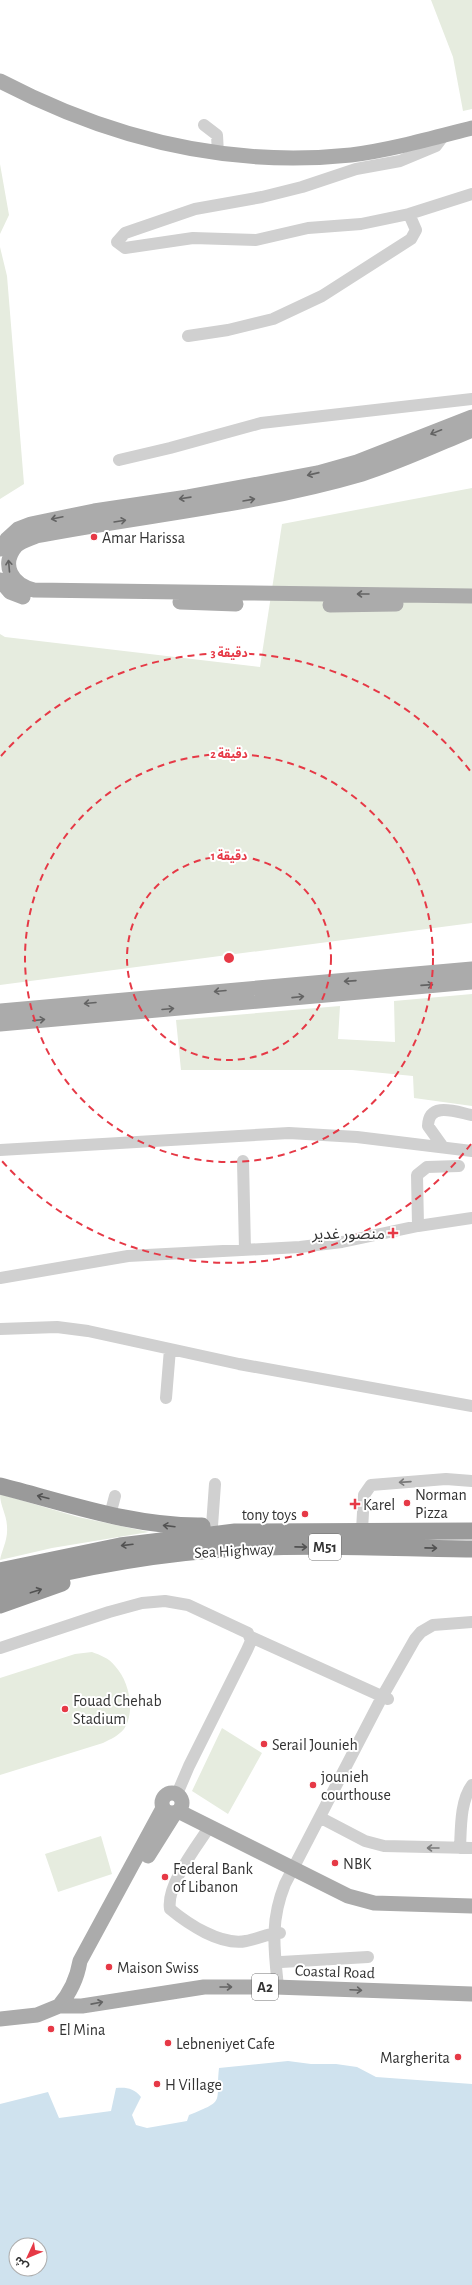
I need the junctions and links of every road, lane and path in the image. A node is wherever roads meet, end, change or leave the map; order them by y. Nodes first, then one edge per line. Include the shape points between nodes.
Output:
1 (0, 81) edge
2 (204, 125) dead end
3 (472, 128) edge
4 (445, 134) junction
5 (218, 154) junction
6 (472, 194) edge
7 (409, 214) junction
8 (188, 336) dead end
9 (472, 399) edge
10 (472, 417) edge
11 (472, 430) edge
12 (119, 460) dead end
13 (0, 549) edge
14 (0, 580) edge
15 (472, 596) edge
16 (472, 605) edge
17 (472, 969) edge
18 (472, 982) edge
19 (0, 1011) edge
20 (0, 1024) edge
21 (472, 1115) edge
22 (443, 1147) junction
23 (0, 1150) edge
24 (472, 1151) edge
25 (243, 1162) dead end
26 (459, 1166) dead end
27 (472, 1218) edge
28 (418, 1226) junction
29 (245, 1250) junction
30 (0, 1278) edge
31 (0, 1329) edge
32 (170, 1349) junction
33 (166, 1398) dead end
34 (472, 1406) edge
35 (472, 1481) edge
36 (214, 1484) dead end
37 (0, 1486) edge
38 (115, 1496) dead end
39 (110, 1515) junction
40 (212, 1526) junction
41 (362, 1530) junction
42 (472, 1531) edge
43 (235, 1532) junction
44 (472, 1549) edge
45 (111, 1562) junction
46 (0, 1571) edge
47 (0, 1588) edge
48 (0, 1605) edge
49 (472, 1622) edge
50 (472, 1629) edge
51 (428, 1630) junction
52 (251, 1638) junction
53 (0, 1648) edge
54 (385, 1698) junction
55 (472, 1785) edge
56 (174, 1803) junction
57 (324, 1819) junction
58 (210, 1826) junction
59 (460, 1848) junction
60 (472, 1848) edge
61 (298, 1868) junction
62 (472, 1896) edge
63 (472, 1906) edge
64 (277, 1933) junction
65 (279, 1957) junction
66 (368, 1957) dead end
67 (280, 1987) junction
68 (472, 1994) edge
69 (56, 2007) junction
70 (0, 2011) edge
71 (0, 2019) edge

1 - 5 main road via 77,115 128,133 164,144
2 - 5 street via 217,135
3 - 4 main road
4 - 5 main road via 352,155 260,158
4 - 7 street via 436,146 418,155 356,169 302,187 195,209 125,233 117,242 125,248 193,238 256,240 308,228 361,224
6 - 7 street
7 - 8 street via 416,230 411,239 322,296 273,319
9 - 12 street via 261,423
10 -> 13 main road via 357,462 318,473 30,524 18,529
15 -> 11 main road via 34,590 24,588 14,581 8,560 16,546 36,536 252,500 313,486 363,473
14 - 16 main road via 10,592 29,598 210,604
17 -> 19 main road
20 -> 18 main road
21 - 22 street via 444,1109 432,1114 428,1119 428,1126
22 - 23 street via 289,1132
22 - 24 street
25 - 29 street
26 - 28 street via 427,1167 417,1175
27 - 28 street
28 - 29 street via 342,1242
29 - 30 street via 128,1256
31 - 32 street via 57,1327 126,1338
32 - 33 street
32 - 34 street
35 -> 41 street via 446,1479 371,1485 364,1495
36 - 40 street
39 -> 37 highway
38 - 39 street
40 -> 39 highway via 174,1526
40 - 43 highway via 224,1527
41 - 42 highway, Sea Highway / M51
41 - 43 highway, Sea Highway / M51
43 -> 46 highway, Sea Highway / M51 via 120,1546
45 -> 44 highway, Sea Highway / M51 via 178,1553 290,1546
45 - 47 highway, Sea Highway / M51
48 -> 45 highway via 94,1574
49 - 51 street via 440,1623
50 - 51 street
51 - 54 street
52 - 53 street via 245,1631 188,1606 165,1601 109,1612
52 - 54 street
52 - 56 street via 189,1766
54 - 57 street
55 - 59 street via 467,1793 464,1808
56 - 58 main road
56 - 61 main road
56 - 69 main road via 154,1846 87,1966
59 -> 57 street via 384,1846 365,1840
57 - 61 street
58 - 61 main road
58 - 64 street via 179,1876 169,1902 170,1909 182,1919 234,1942 245,1942
59 - 60 street
61 - 62 main road via 362,1895
61 - 63 main road via 348,1896 374,1903
61 - 64 street via 278,1902 274,1918
64 - 65 street
65 - 66 street
65 - 67 street
67 -> 68 main road, Coastal Road / A2
69 -> 67 main road, Coastal Road / A2 via 82,2006 204,1987
69 - 70 main road, A2
69 - 71 main road, A2 via 37,2016

